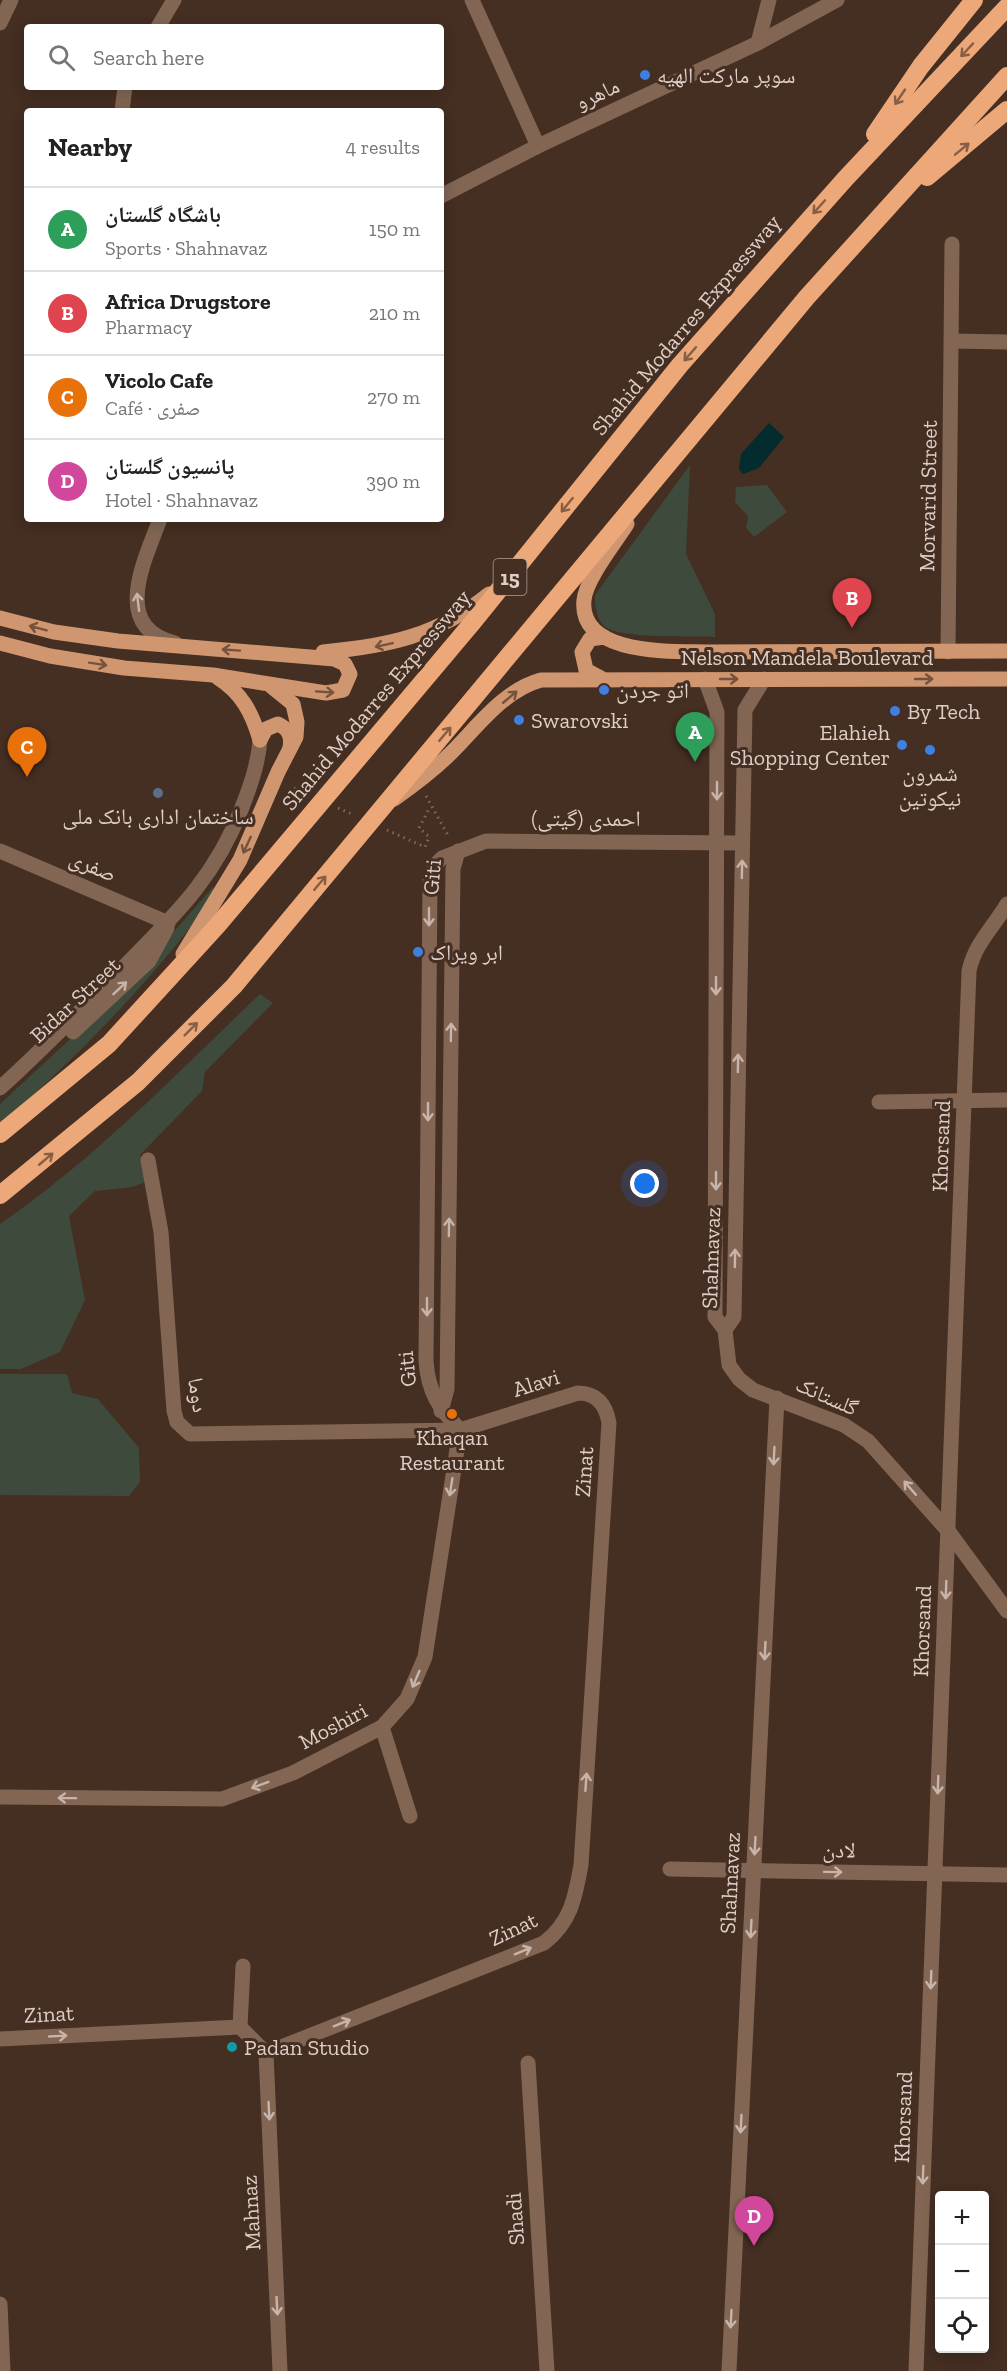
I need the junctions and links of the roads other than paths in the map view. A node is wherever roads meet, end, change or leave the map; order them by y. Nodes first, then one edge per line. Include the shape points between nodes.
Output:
1 (12, 0) edge
2 (174, 0) edge
3 (472, 0) edge
4 (769, 0) edge
5 (837, 0) edge
6 (974, 0) edge
7 (1007, 7) edge
8 (0, 22) edge
9 (160, 24) edge
10 (758, 43) junction
11 (1007, 76) edge
12 (125, 90) edge
13 (122, 108) edge
14 (1007, 110) edge
15 (538, 146) junction
16 (846, 178) junction
17 (444, 194) edge
18 (884, 212) junction
19 (952, 244) dead end
20 (952, 341) junction
21 (1007, 342) edge
22 (647, 490) junction
23 (159, 522) edge
24 (508, 579) junction
25 (0, 618) edge
26 (604, 637) junction
27 (0, 643) edge
28 (192, 647) junction
29 (1007, 651) edge
30 (948, 652) junction
31 (290, 654) junction
32 (213, 675) junction
33 (705, 679) junction
34 (764, 679) junction
35 (1007, 679) edge
36 (607, 680) junction
37 (267, 684) junction
38 (260, 740) junction
39 (290, 750) junction
40 (387, 804) junction
41 (717, 841) junction
42 (742, 843) junction
43 (0, 851) edge
44 (458, 851) junction
45 (1007, 904) edge
46 (168, 923) junction
47 (153, 997) junction
48 (0, 1088) edge
49 (0, 1099) edge
50 (966, 1100) junction
51 (1007, 1100) edge
52 (879, 1102) dead end
53 (0, 1134) edge
54 (148, 1160) dead end
55 (0, 1195) edge
56 (730, 1323) junction
57 (777, 1398) junction
58 (441, 1411) junction
59 (609, 1423) joint
60 (460, 1430) junction
61 (949, 1532) junction
62 (1007, 1611) edge
63 (382, 1727) junction
64 (0, 1797) edge
65 (410, 1816) dead end
66 (670, 1869) dead end
67 (754, 1871) junction
68 (935, 1874) junction
69 (1007, 1875) edge
70 (243, 1966) dead end
71 (240, 2027) junction
72 (0, 2039) edge
73 (266, 2053) junction
74 (528, 2063) dead end
75 (0, 2304) edge
76 (3, 2371) edge
77 (280, 2371) edge
78 (548, 2371) edge
79 (729, 2371) edge
80 (916, 2371) edge

1 - 8 street
2 - 9 street
3 - 15 street
4 - 10 street
5 - 10 street, ماهرو
6 -> 16 highway via 921,66
7 -> 16 highway, Shahid Modarres Expressway / 15
10 - 15 street, ماهرو
11 - 18 highway, 15
12 - 13 street
18 -> 14 highway
15 - 17 street, ماهرو
16 -> 24 highway, Shahid Modarres Expressway / 15 via 680,365
18 - 22 highway, 15 via 807,297
19 - 20 street, Morvarid Street
20 - 21 street
20 - 30 street, Morvarid Street
22 - 26 main road via 584,600 590,626
40 -> 22 highway, 15
28 -> 23 street via 156,637 147,630 139,614 138,580
24 -> 31 main road via 467,612 419,635 374,647
24 - 47 highway, Shahid Modarres Expressway / 15
28 -> 25 main road via 54,632
26 - 30 main road, Nelson Mandela Boulevard via 627,646 662,651
26 - 36 main road via 587,642 582,659 590,674
27 -> 32 main road via 124,668
31 -> 28 main road
29 - 30 main road, Nelson Mandela Boulevard
37 -> 31 main road via 332,693 343,690 349,682 348,667 338,660
32 - 37 main road
32 - 38 main road via 234,688 253,717
33 -> 34 main road, Nelson Mandela Boulevard
33 - 36 main road, Nelson Mandela Boulevard
33 -> 41 street, Shahnavaz via 717,712
34 -> 35 main road, Nelson Mandela Boulevard
34 - 42 street, Shahnavaz via 745,710
40 -> 36 main road, Nelson Mandela Boulevard via 427,774 510,695 529,684 549,679
37 - 39 main road via 293,704 297,733
38 - 39 main road via 266,729 278,724 292,738
38 - 46 street, Bidar Street via 250,786 222,853 209,875
39 -> 47 main road via 230,878
55 -> 40 highway, 15 via 138,1082 226,994
41 - 42 street
41 - 44 street, احمدی (گیتی) via 486,841
41 -> 56 street, Shahnavaz via 715,1317
56 -> 42 street, Shahnavaz
43 - 46 street, صفری
58 -> 44 street, Giti via 447,1389 453,869
44 -> 58 street, Giti via 441,858 430,881 426,1361 429,1386
45 - 50 street, Khorsand via 973,954 969,971
46 - 48 street, Bidar Street
49 -> 46 street, Bidar Street via 149,961 164,938
47 - 53 highway, Shahid Modarres Expressway / 15 via 109,1044
50 - 51 street
50 - 52 street
50 - 61 street, Khorsand
54 - 60 street, دوما via 161,1232 174,1411 182,1429 197,1436
56 - 57 street, گلستانک via 729,1365 753,1390
61 -> 57 street, گلستانک via 868,1441 844,1425
57 -> 67 street, Shahnavaz
58 - 60 street, Giti
59 - 60 street, Alavi via 601,1401 578,1393
73 -> 59 street, Zinat via 544,1943 566,1922 573,1908 581,1865
60 -> 63 street, Moshiri via 425,1657 406,1698
61 - 62 street, گلستانک
61 -> 68 street, Khorsand
63 -> 64 street, Moshiri via 293,1773 222,1799
63 - 65 street
66 - 67 street, لادن
67 -> 68 street, لادن
67 -> 79 street, Shahnavaz
68 - 69 street, لادن
68 -> 80 street, Khorsand
70 - 71 street
72 -> 71 street, Zinat
71 - 73 street
73 -> 77 street, Mahnaz
74 - 78 street, Shadi
75 - 76 street

